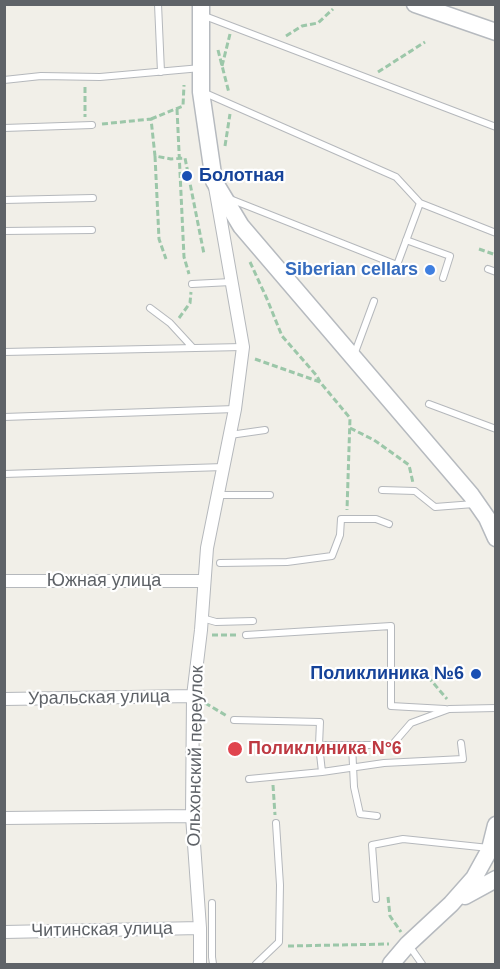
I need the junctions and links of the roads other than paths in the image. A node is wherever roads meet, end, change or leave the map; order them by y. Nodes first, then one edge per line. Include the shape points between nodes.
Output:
1 (158, 4) edge
2 (415, 4) edge
3 (201, 10) edge
4 (495, 32) edge
5 (193, 68) junction
6 (161, 72) junction
7 (4, 80) edge
8 (201, 92) junction
9 (88, 125) road end
10 (495, 127) edge
11 (4, 128) edge
12 (214, 181) junction
13 (224, 197) junction
14 (93, 198) dead end
15 (4, 200) edge
16 (420, 203) junction
17 (92, 230) dead end
18 (4, 231) edge
19 (495, 233) edge
20 (406, 240) junction
21 (488, 269) dead end
22 (495, 272) edge
23 (443, 278) dead end
24 (231, 282) junction
25 (192, 284) dead end
26 (374, 301) dead end
27 (150, 308) dead end
28 (243, 347) junction
29 (193, 348) junction
30 (4, 352) edge
31 (353, 358) junction
32 (429, 404) dead end
33 (235, 409) junction
34 (4, 417) edge
35 (495, 429) edge
36 (265, 430) dead end
37 (230, 435) junction
38 (224, 467) junction
39 (4, 474) edge
40 (382, 490) dead end
41 (218, 495) junction
42 (270, 495) dead end
43 (478, 504) junction
44 (389, 524) dead end
45 (495, 538) edge
46 (220, 563) dead end
47 (4, 581) edge
48 (203, 581) junction
49 (201, 618) junction
50 (253, 621) dead end
51 (246, 634) road end
52 (193, 696) junction
53 (4, 699) edge
54 (495, 708) edge
55 (452, 709) junction
56 (234, 720) road end
57 (461, 743) dead end
58 (319, 745) junction
59 (352, 745) junction
60 (352, 768) junction
61 (322, 772) junction
62 (249, 779) dead end
63 (192, 816) junction
64 (377, 816) dead end
65 (4, 818) edge
66 (276, 823) road end
67 (495, 825) edge
68 (489, 849) junction
69 (495, 879) edge
70 (376, 899) dead end
71 (212, 903) dead end
72 (451, 904) junction
73 (200, 928) junction
74 (4, 932) edge
75 (408, 944) junction
76 (200, 964) edge
77 (213, 964) edge
78 (256, 964) edge
79 (391, 964) edge
80 (422, 964) edge

1 - 6 lane
2 - 4 street
3 - 5 street
3 - 10 lane via 232,27
5 - 6 lane
5 - 8 street
6 - 7 lane
8 - 12 street
8 - 16 lane via 396,177
9 - 11 lane
12 - 13 street
12 - 24 street, Ольхонский переулок
13 - 20 lane via 397,265
13 - 31 street via 241,226
14 - 15 lane
16 - 19 lane
16 - 20 lane
17 - 18 lane
20 - 23 lane via 450,256
21 - 22 lane
24 - 25 lane
24 - 28 street, Ольхонский переулок
26 - 31 lane
27 - 29 lane
28 - 29 lane
28 - 33 street, Ольхонский переулок
29 - 30 lane
31 - 43 street
32 - 35 lane
33 - 34 lane
33 - 37 street, Ольхонский переулок
36 - 37 lane
37 - 38 street, Ольхонский переулок
38 - 39 lane
38 - 41 street, Ольхонский переулок
40 - 43 lane via 415,491 435,507
41 - 42 lane
41 - 48 street, Ольхонский переулок
43 - 45 street
44 - 46 lane via 376,519 341,519 340,536 332,556 287,562
47 - 48 street, Южная улица
48 - 49 street, Ольхонский переулок
49 - 50 lane via 216,622
49 - 52 street, Ольхонский переулок
51 - 55 lane via 391,626 391,706
52 - 53 street, Уральская улица
52 - 63 street, Ольхонский переулок
54 - 55 lane
55 - 59 lane via 411,723 392,745
56 - 58 lane via 320,722
57 - 60 lane via 463,759
58 - 59 lane
58 - 61 lane
59 - 60 lane
60 - 61 lane
60 - 64 lane via 360,814
61 - 62 lane
63 - 65 street
63 - 73 street, Ольхонский переулок
66 - 78 lane via 279,942
67 - 68 street
68 - 70 lane via 403,839 372,845
68 - 72 street via 474,878
69 - 72 street
71 - 77 lane
72 - 75 street
73 - 74 street, Читинская улица
73 - 76 street, Ольхонский переулок
75 - 79 street
75 - 80 lane

